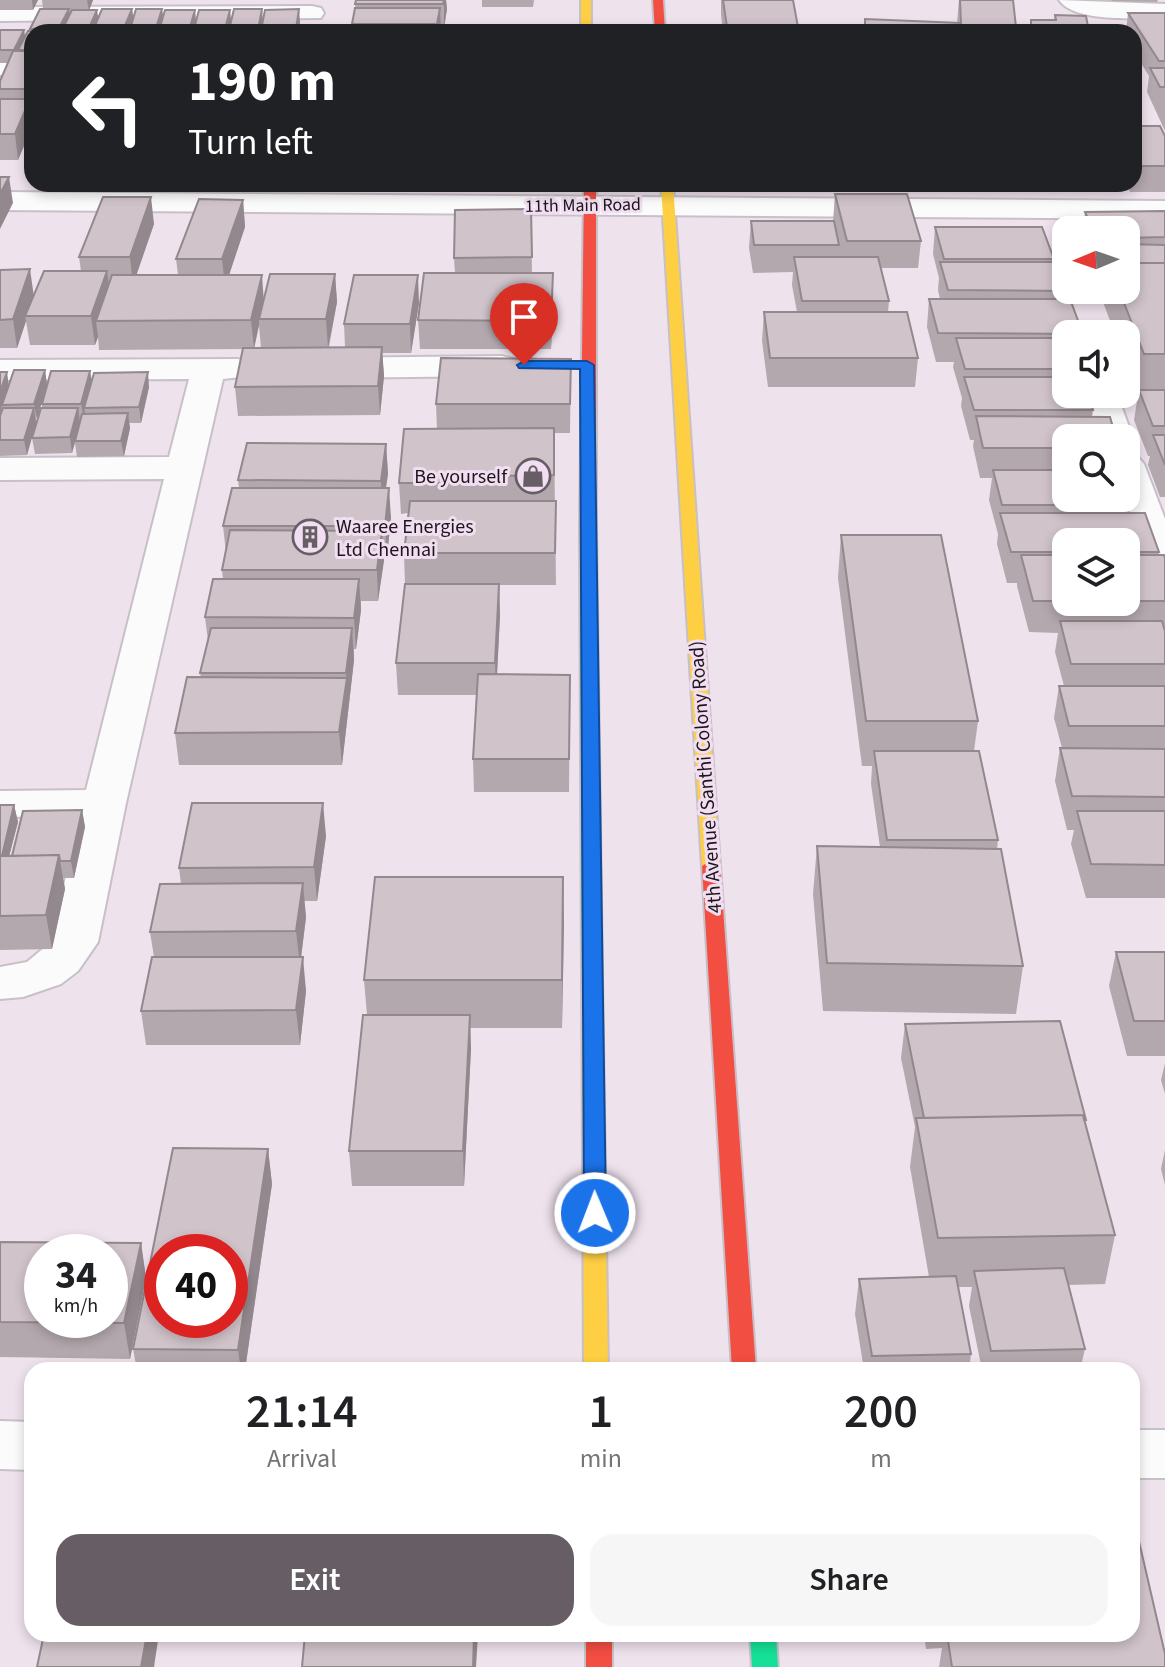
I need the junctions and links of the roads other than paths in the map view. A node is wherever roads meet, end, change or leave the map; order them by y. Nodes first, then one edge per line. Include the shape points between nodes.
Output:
1 (586, 0) edge
2 (658, 0) edge
3 (1071, 0) edge
4 (97, 7) edge
5 (1165, 11) edge
6 (0, 14) edge
7 (312, 15) edge
8 (586, 24) edge
9 (660, 24) edge
10 (0, 67) edge
11 (24, 67) edge
12 (668, 194) edge
13 (590, 195) edge
14 (0, 201) edge
15 (1165, 210) edge
16 (1031, 211) edge
17 (561, 365) junction
18 (0, 370) edge
19 (208, 370) junction
20 (186, 468) junction
21 (0, 469) edge
22 (1140, 501) edge
23 (1165, 568) edge
24 (104, 803) junction
25 (0, 804) edge
26 (0, 983) edge
27 (596, 1362) edge
28 (743, 1362) edge
29 (0, 1445) edge
30 (24, 1446) edge
31 (1140, 1454) edge
32 (1165, 1454) edge
33 (599, 1642) edge
34 (763, 1642) edge
35 (599, 1667) edge
36 (765, 1667) edge

1 - 8 street
2 - 9 street
3 - 5 street via 1095,9
4 - 6 street
4 - 7 street
10 - 11 street
12 - 13 street, 11th Main Road
12 - 16 street, 11th Main Road
12 - 28 street, 4th Avenue (Santhi Colony Road)
13 - 14 street, 11th Main Road
13 - 17 street
15 - 16 street, 11th Main Road
17 - 19 street
17 - 27 street
18 - 19 street
19 - 20 street
20 - 21 street
20 - 24 street
22 - 23 street
24 - 25 street
24 - 26 street via 75,942 64,962 26,981
29 - 30 street
31 - 32 street
33 - 35 street
34 - 36 street

